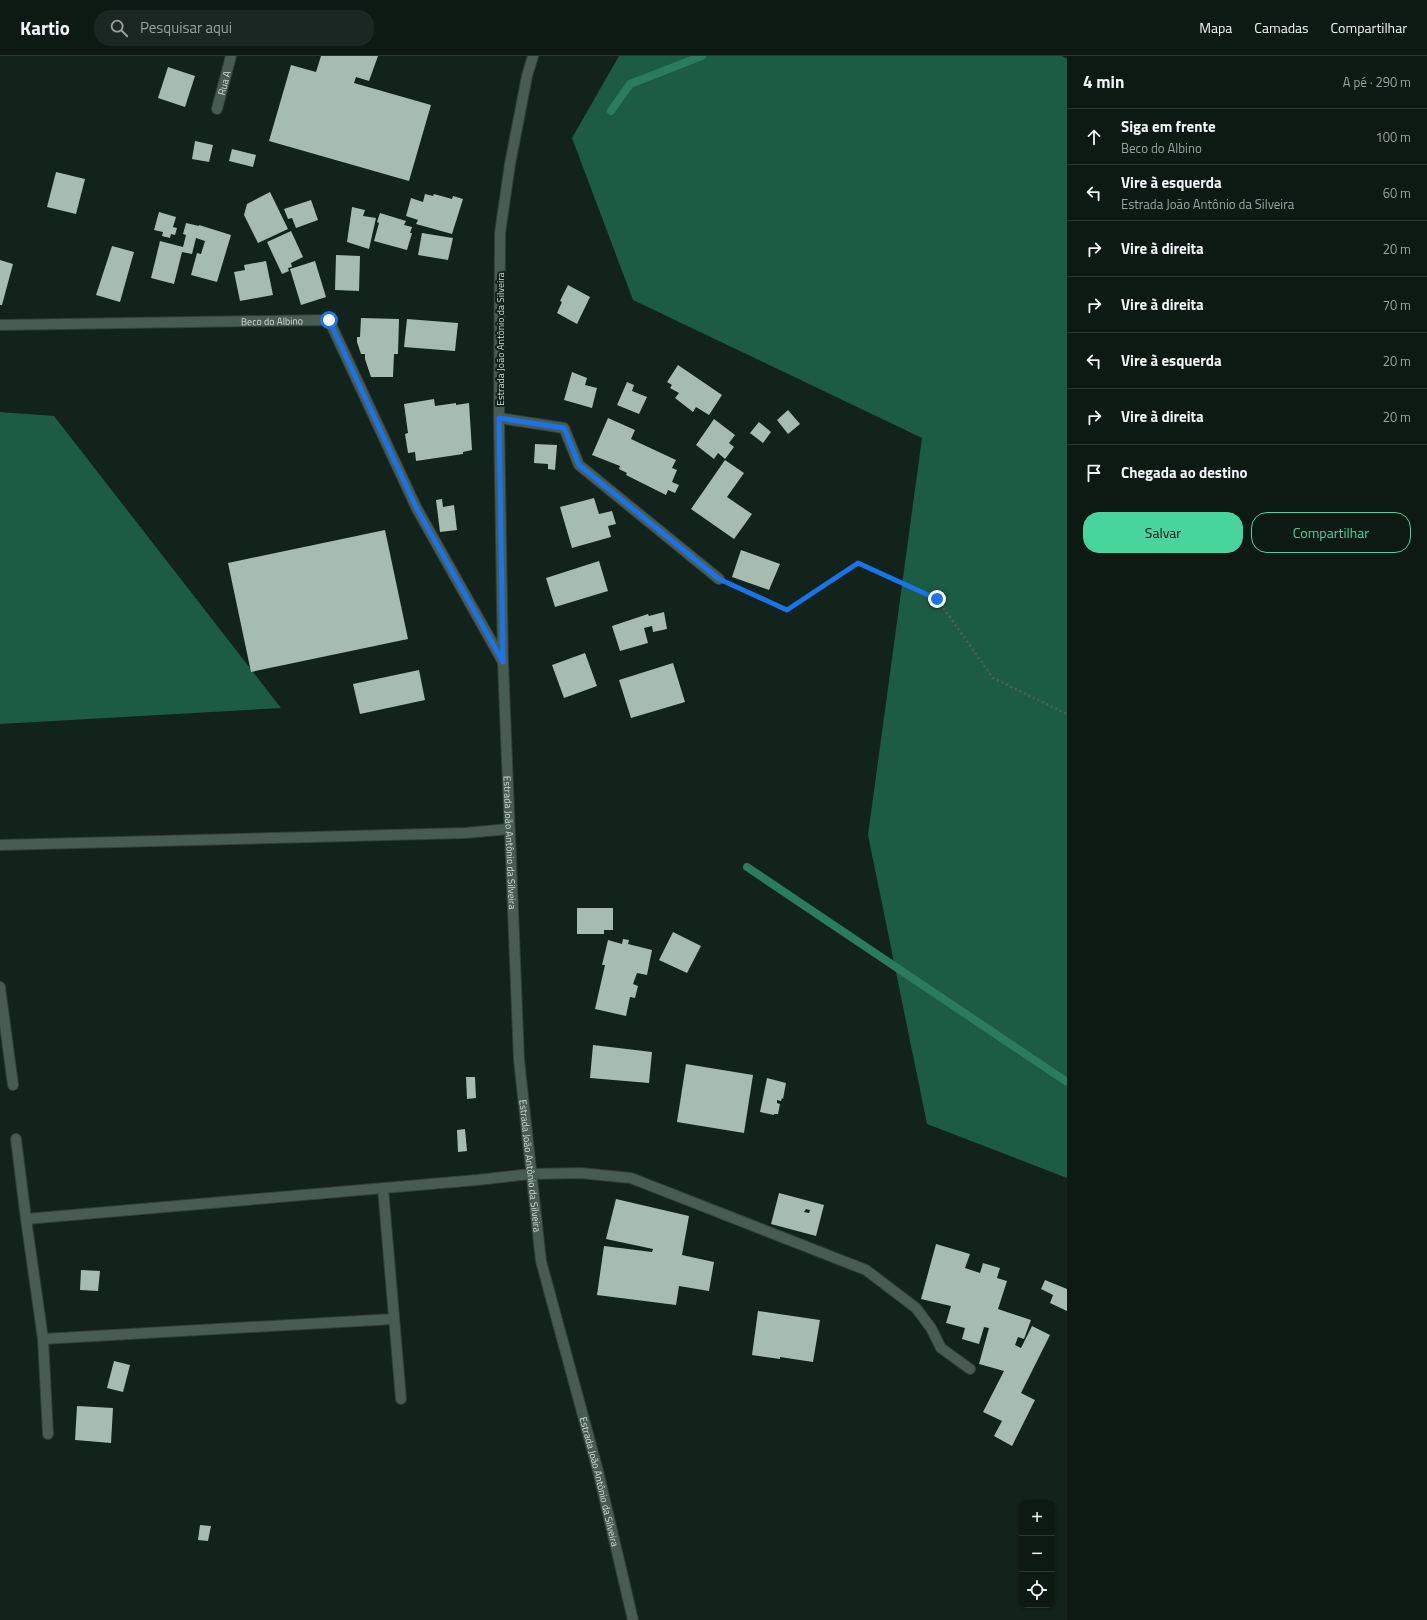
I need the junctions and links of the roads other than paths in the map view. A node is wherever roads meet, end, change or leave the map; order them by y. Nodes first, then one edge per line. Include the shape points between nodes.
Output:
1 (231, 56) edge
2 (533, 56) edge
3 (217, 109) dead end
4 (0, 325) edge
5 (499, 418) junction
6 (719, 579) road end
7 (503, 662) junction
8 (509, 829) junction
9 (0, 845) edge
10 (0, 987) edge
11 (13, 1085) dead end
12 (16, 1139) dead end
13 (531, 1174) junction
14 (383, 1188) junction
15 (26, 1219) junction
16 (394, 1319) junction
17 (43, 1338) junction
18 (970, 1369) dead end
19 (401, 1399) dead end
20 (48, 1434) dead end
21 (633, 1620) edge

1 - 3 main road, Rua A
2 - 5 main road, Estrada João Antônio da Silveira via 510,164 500,233
4 - 7 main road, Beco do Albino via 329,320 417,509
5 - 6 main road via 564,428 579,465
5 - 7 main road, Estrada João Antônio da Silveira
7 - 8 main road, Estrada João Antônio da Silveira
8 - 9 main road via 465,833
8 - 13 main road, Estrada João Antônio da Silveira via 519,1060
10 - 11 main road
12 - 15 main road
13 - 14 main road
13 - 18 main road via 580,1173 632,1178 866,1270 916,1308 931,1328 941,1348
13 - 21 main road, Estrada João Antônio da Silveira via 541,1261 598,1471
14 - 15 main road
14 - 16 main road
15 - 17 main road
16 - 17 main road
16 - 19 main road
17 - 20 main road

